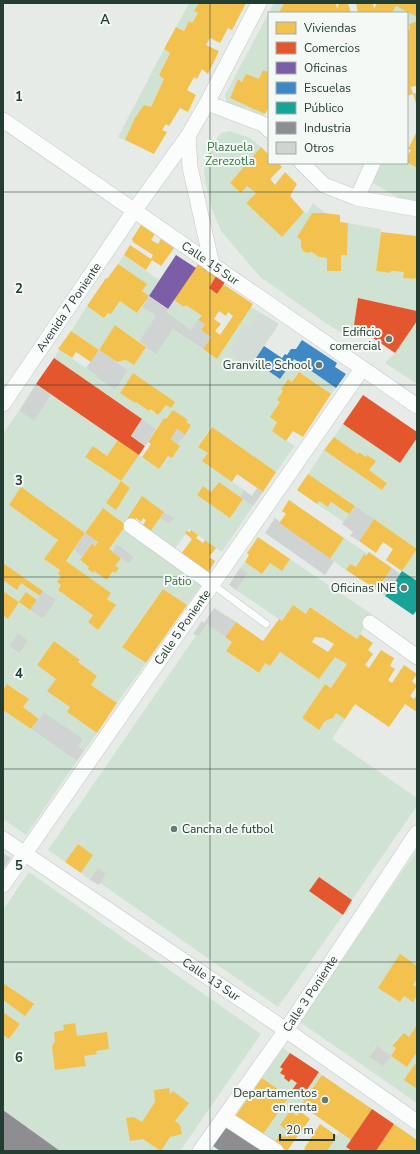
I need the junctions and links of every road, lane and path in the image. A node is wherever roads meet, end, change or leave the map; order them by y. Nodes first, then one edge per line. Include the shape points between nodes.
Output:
1 (259, 3) edge
2 (207, 104) junction
3 (3, 120) edge
4 (267, 123) edge
5 (188, 136) junction
6 (303, 164) edge
7 (373, 164) edge
8 (357, 198) junction
9 (417, 209) edge
10 (134, 211) junction
11 (212, 265) junction
12 (362, 369) junction
13 (3, 404) edge
14 (417, 406) edge
15 (131, 526) dead end
16 (212, 584) junction
17 (370, 623) dead end
18 (266, 624) dead end
19 (417, 656) edge
20 (417, 833) edge
21 (3, 839) edge
22 (24, 854) junction
23 (3, 885) edge
24 (286, 1030) junction
25 (224, 1117) junction
26 (417, 1122) edge
27 (200, 1151) edge
28 (276, 1151) edge

1 - 2 street, Avenida 7 Poniente
2 - 4 street
2 - 5 street, Avenida 7 Poniente
3 - 10 street, Calle 15 Sur
5 - 10 street, Avenida 7 Poniente
5 - 11 street via 190,166
6 - 8 street via 324,185
7 - 8 street
8 - 9 street
10 - 11 street, Calle 15 Sur
10 - 13 street, Avenida 7 Poniente
11 - 12 street, Calle 15 Sur
12 - 14 street, Calle 15 Sur
12 - 16 street, Calle 5 Poniente
15 - 16 street
16 - 18 lane
16 - 22 street, Calle 5 Poniente
17 - 19 street
20 - 24 street, Calle 3 Poniente
21 - 22 street, Calle 13 Sur
22 - 23 street, Calle 5 Poniente
22 - 24 street, Calle 13 Sur
24 - 25 street, Calle 3 Poniente
24 - 26 street, Calle 13 Sur
25 - 27 street, Calle 3 Poniente
25 - 28 street

